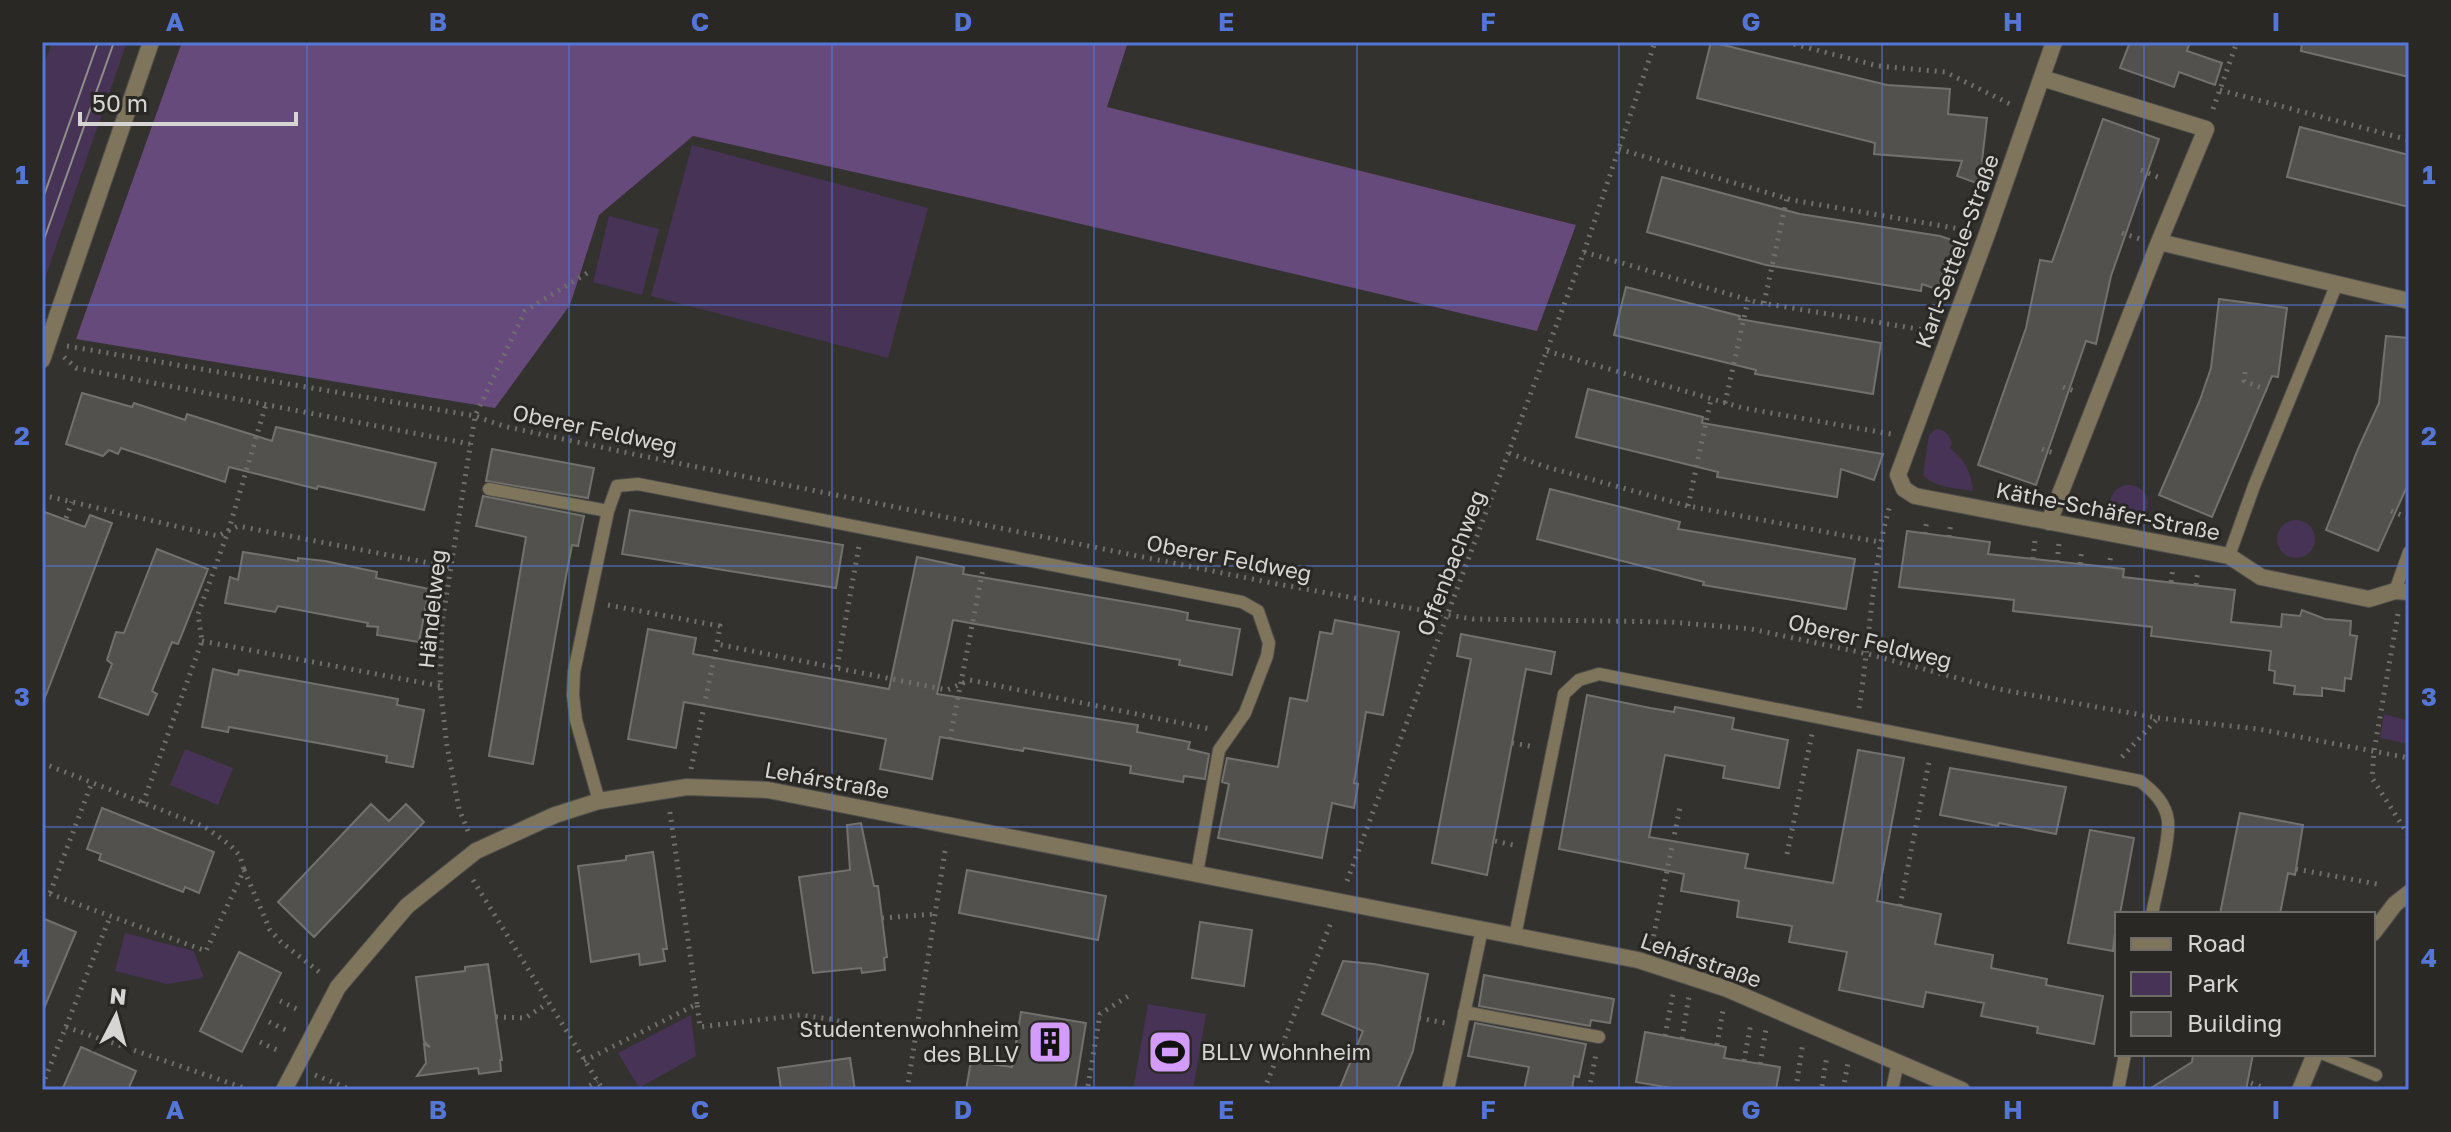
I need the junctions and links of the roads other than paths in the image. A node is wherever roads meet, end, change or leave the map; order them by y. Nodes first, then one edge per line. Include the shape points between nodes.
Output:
1 (151, 42) edge
2 (2054, 42) edge
3 (2042, 78) junction
4 (2159, 242) junction
5 (2336, 286) junction
6 (2409, 301) edge
7 (42, 360) edge
8 (1898, 475) joint
9 (489, 489) dead end
10 (608, 511) junction
11 (2049, 522) junction
12 (2409, 552) edge
13 (2229, 556) junction
14 (2402, 591) edge
15 (599, 801) junction
16 (1197, 873) junction
17 (2402, 891) edge
18 (2152, 912) edge
19 (1482, 929) junction
20 (2375, 930) edge
21 (1515, 936) junction
22 (1464, 1012) junction
23 (1599, 1037) road end
24 (2125, 1056) edge
25 (2314, 1056) edge
26 (2329, 1056) edge
27 (1898, 1062) junction
28 (2376, 1075) dead end
29 (284, 1090) edge
30 (1448, 1090) edge
31 (1892, 1090) edge
32 (1962, 1090) edge
33 (2118, 1090) edge
34 (2300, 1090) edge

1 - 7 street
2 - 3 street, Karl-Settele-Straße
3 - 4 street via 2206,129
3 - 8 street, Karl-Settele-Straße
4 - 5 street
4 - 11 street
5 - 6 street
5 - 13 lane
8 - 11 street, Käthe-Schäfer-Straße via 1904,489 1915,496
9 - 10 lane
10 - 15 lane via 573,695
10 - 16 lane via 617,486 638,484 1242,602 1258,611 1269,643 1267,656 1245,713 1219,750
11 - 13 street, Käthe-Schäfer-Straße
12 - 14 lane
13 - 14 street, Käthe-Schäfer-Straße via 2261,577 2369,599
15 - 16 street, Lehárstraße via 687,787 768,790
15 - 29 street, Lehárstraße via 476,851 407,906 338,987
16 - 19 street, Lehárstraße
17 - 20 street
18 - 21 lane via 2168,822 2154,792 2140,781 1599,674 1579,680 1564,694
19 - 21 street, Lehárstraße
19 - 22 lane
21 - 27 street, Lehárstraße via 1685,973
22 - 23 lane
22 - 30 lane
24 - 33 lane
25 - 34 street
26 - 28 lane
27 - 31 lane
27 - 32 street, Lehárstraße

